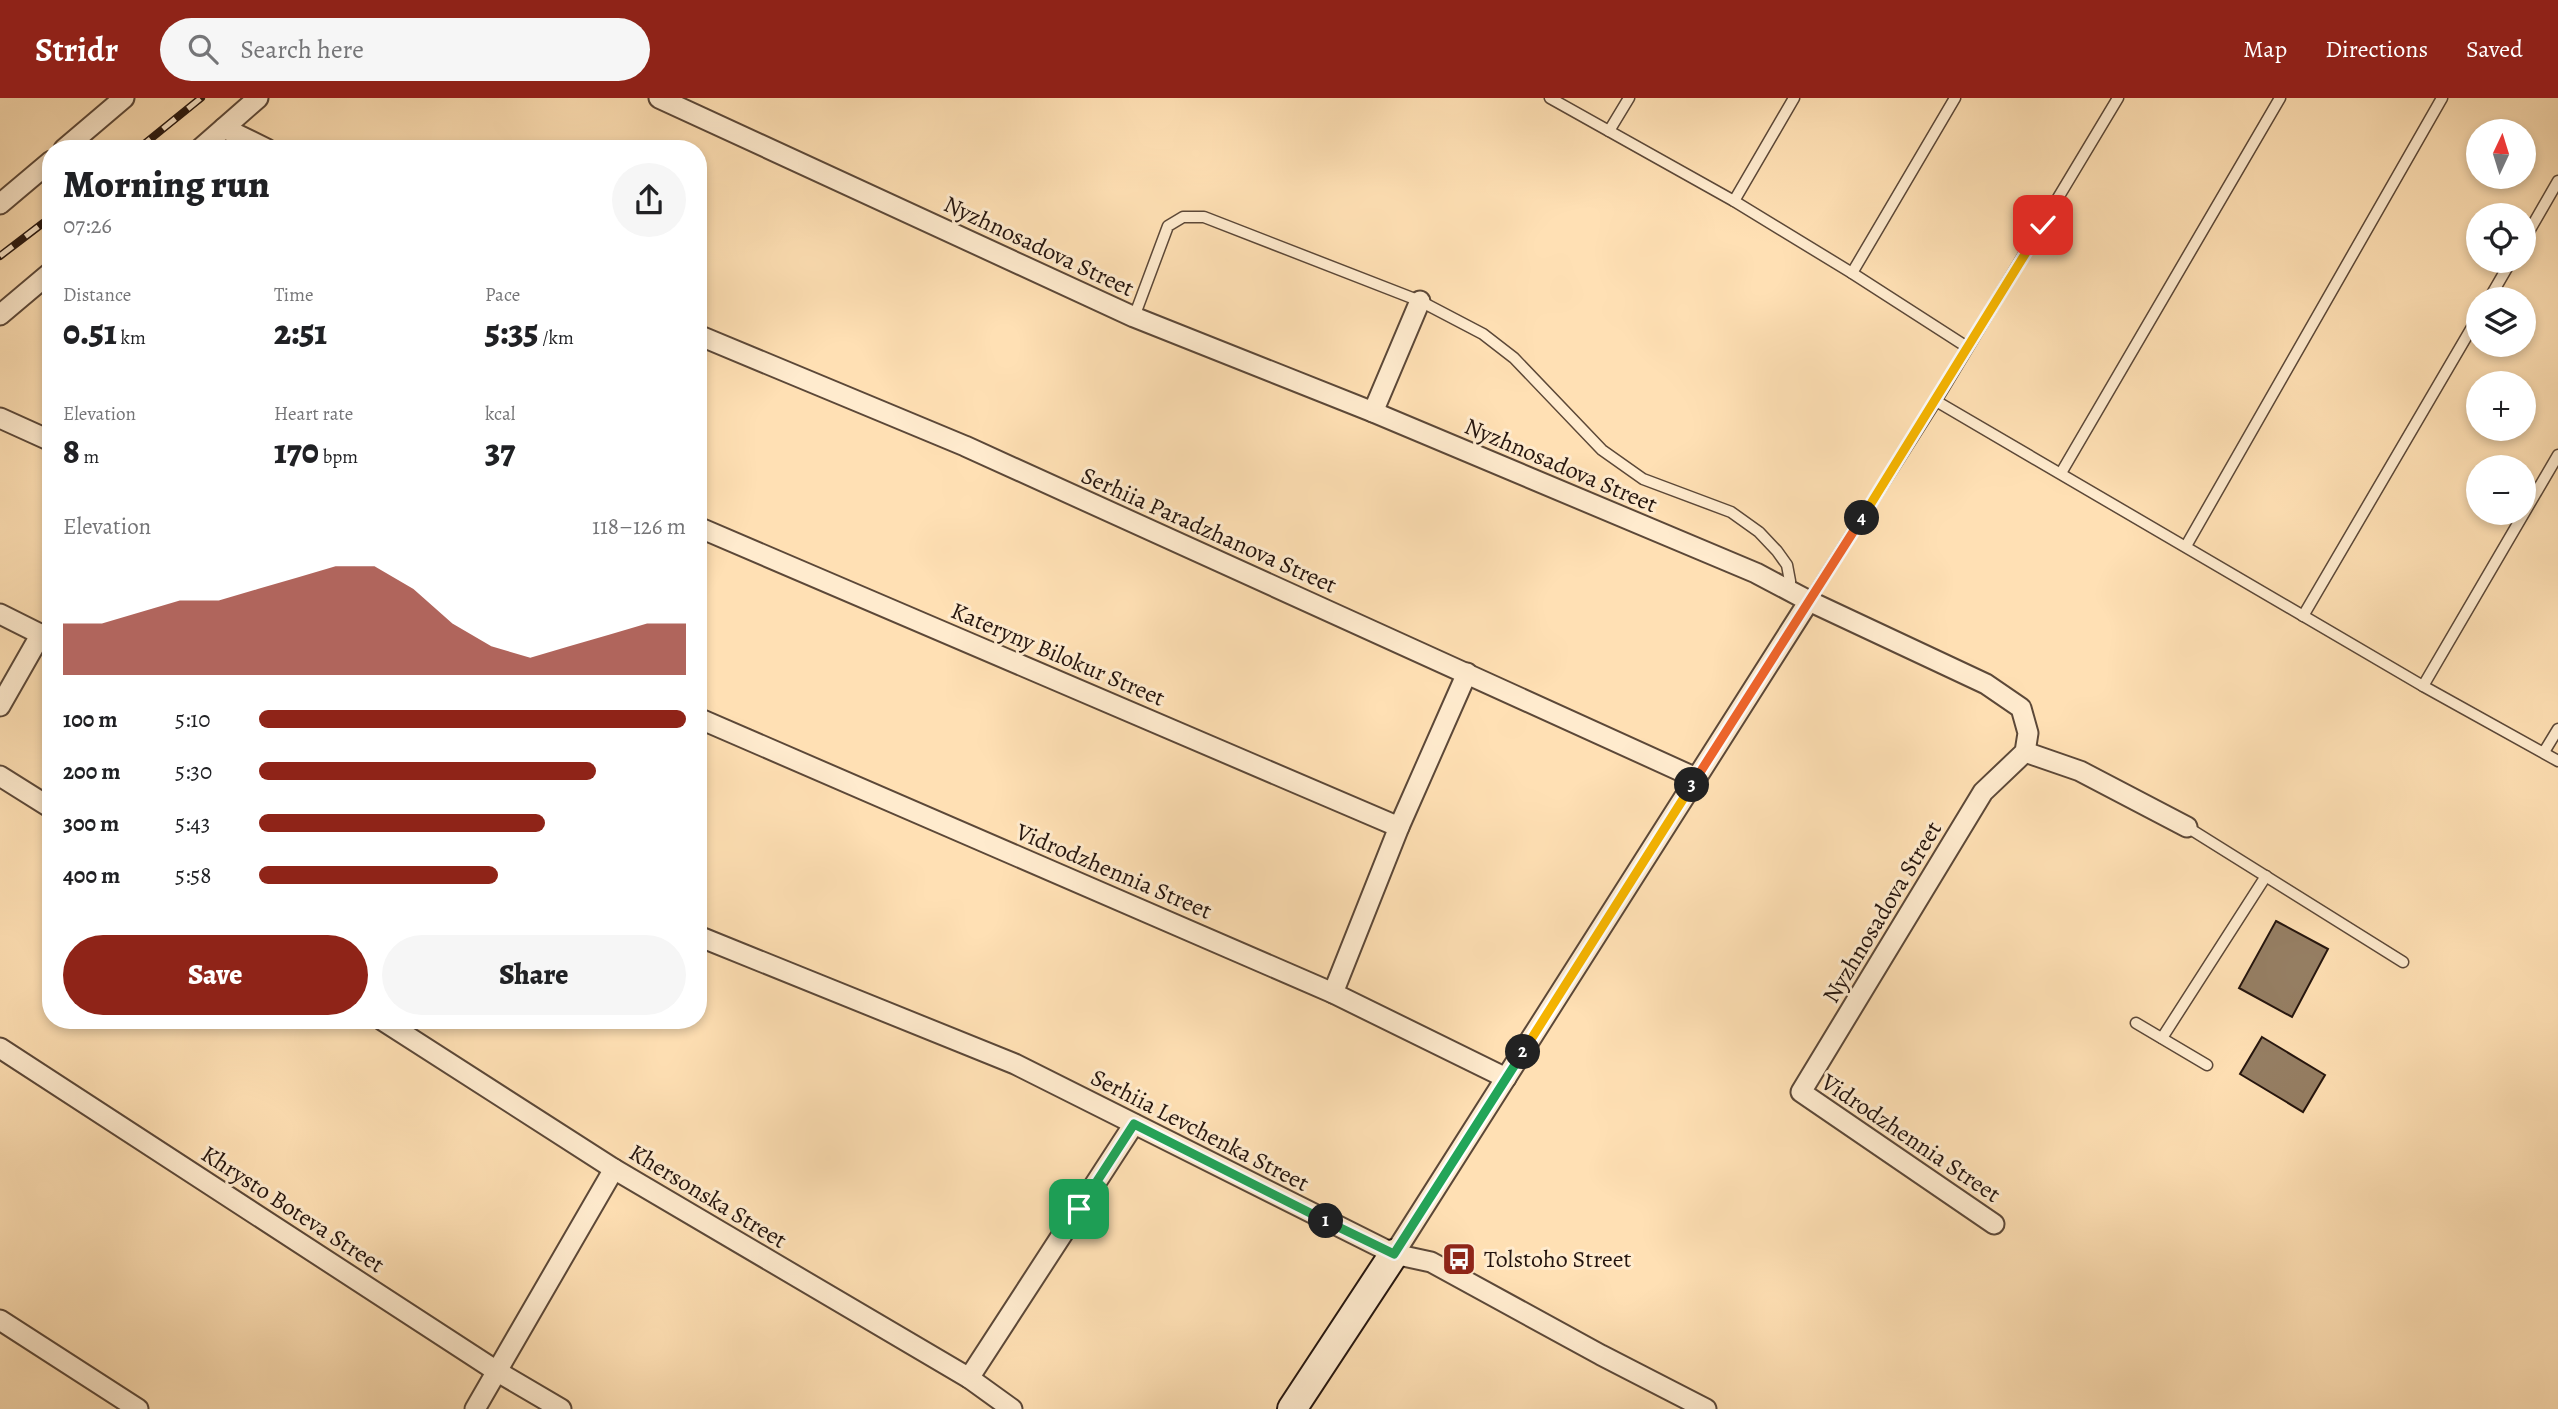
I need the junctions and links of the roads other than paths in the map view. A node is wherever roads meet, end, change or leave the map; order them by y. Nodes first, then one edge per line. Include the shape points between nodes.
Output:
1 (124, 98) edge
2 (258, 98) edge
3 (659, 98) edge
4 (1550, 98) edge
5 (1629, 98) edge
6 (1794, 98) edge
7 (1955, 98) edge
8 (2118, 98) edge
9 (2280, 98) edge
10 (2442, 98) edge
11 (224, 128) junction
12 (1609, 131) junction
13 (75, 140) edge
14 (210, 140) edge
15 (249, 140) edge
16 (42, 168) edge
17 (2558, 181) edge
18 (1734, 201) junction
19 (0, 204) edge
20 (2536, 219) edge
21 (1852, 273) junction
22 (42, 280) edge
23 (1420, 301) junction
24 (0, 315) edge
25 (1134, 317) junction
26 (2466, 338) edge
27 (707, 339) edge
28 (1967, 347) junction
29 (1936, 401) junction
30 (1373, 412) junction
31 (0, 418) edge
32 (42, 437) edge
33 (2558, 455) edge
34 (2061, 473) junction
35 (707, 531) edge
36 (2186, 547) junction
37 (1790, 591) junction
38 (1809, 601) junction
39 (0, 614) edge
40 (2303, 616) junction
41 (42, 635) edge
42 (42, 643) edge
43 (1467, 673) junction
44 (2423, 686) junction
45 (0, 706) edge
46 (707, 722) edge
47 (2558, 729) edge
48 (2025, 752) junction
49 (2544, 752) junction
50 (2558, 761) edge
51 (0, 776) edge
52 (1696, 778) junction
53 (42, 802) edge
54 (1399, 827) junction
55 (2187, 827) joint
56 (2266, 876) junction
57 (707, 940) edge
58 (2403, 962) dead end
59 (1333, 993) junction
60 (2136, 1023) dead end
61 (396, 1029) edge
62 (2162, 1038) junction
63 (0, 1048) edge
64 (2207, 1065) dead end
65 (1506, 1078) junction
66 (1801, 1092) joint
67 (1134, 1124) junction
68 (614, 1169) junction
69 (1994, 1224) dead end
70 (1394, 1254) junction
71 (0, 1320) edge
72 (498, 1372) junction
73 (969, 1378) junction
74 (138, 1409) edge
75 (475, 1409) edge
76 (561, 1409) edge
77 (1012, 1409) edge
78 (1292, 1409) edge
79 (1706, 1409) edge

1 - 13 street
2 - 11 street
3 - 25 street, Nyzhnosadova Street
4 - 12 lane
5 - 12 lane
6 - 18 lane
7 - 21 lane
8 - 28 lane
9 - 34 lane
10 - 36 lane
11 - 14 street
11 - 15 street
12 - 18 lane
16 - 19 street
17 - 20 lane
18 - 21 lane
21 - 28 lane
22 - 24 street
23 - 25 lane via 1204,217 1183,217 1168,226
23 - 30 street
23 - 37 lane via 1482,334 1514,358 1602,450 1643,479 1731,513 1759,532 1787,565
25 - 30 street, Nyzhnosadova Street
26 - 40 lane
27 - 43 street, Serhiia Paradzhanova Street via 965,446
28 - 29 lane
29 - 34 lane
29 - 38 lane
30 - 37 street, Nyzhnosadova Street
31 - 32 street
33 - 44 lane
34 - 36 lane
35 - 54 street, Kateryny Bilokur Street
36 - 40 lane
37 - 38 street, Nyzhnosadova Street
38 - 48 street, Nyzhnosadova Street via 1986,684 2021,708 2028,733
38 - 52 street
39 - 41 street
40 - 44 lane
42 - 45 street
43 - 52 street, Serhiia Paradzhanova Street
43 - 54 street
44 - 49 lane
46 - 59 street, Vidrodzhennia Street
47 - 49 lane
48 - 55 street via 2080,771
48 - 66 street, Nyzhnosadova Street via 1983,792
49 - 50 lane
51 - 53 street
52 - 65 street
54 - 59 street
55 - 56 lane
56 - 58 lane
56 - 62 lane
57 - 67 street, Serhiia Levchenka Street via 1015,1064
59 - 65 street, Vidrodzhennia Street
60 - 62 lane
61 - 68 street, Khersonska Street
62 - 64 lane
63 - 72 street, Khrysto Boteva Street
65 - 70 street
66 - 69 street, Vidrodzhennia Street
67 - 70 street, Serhiia Levchenka Street
67 - 73 street
68 - 72 street
68 - 73 street, Khersonska Street
70 - 78 street
70 - 79 street, Serhiia Levchenka Street via 1431,1262
71 - 74 street
72 - 75 street
72 - 76 street, Khrysto Boteva Street
73 - 77 street, Khersonska Street

